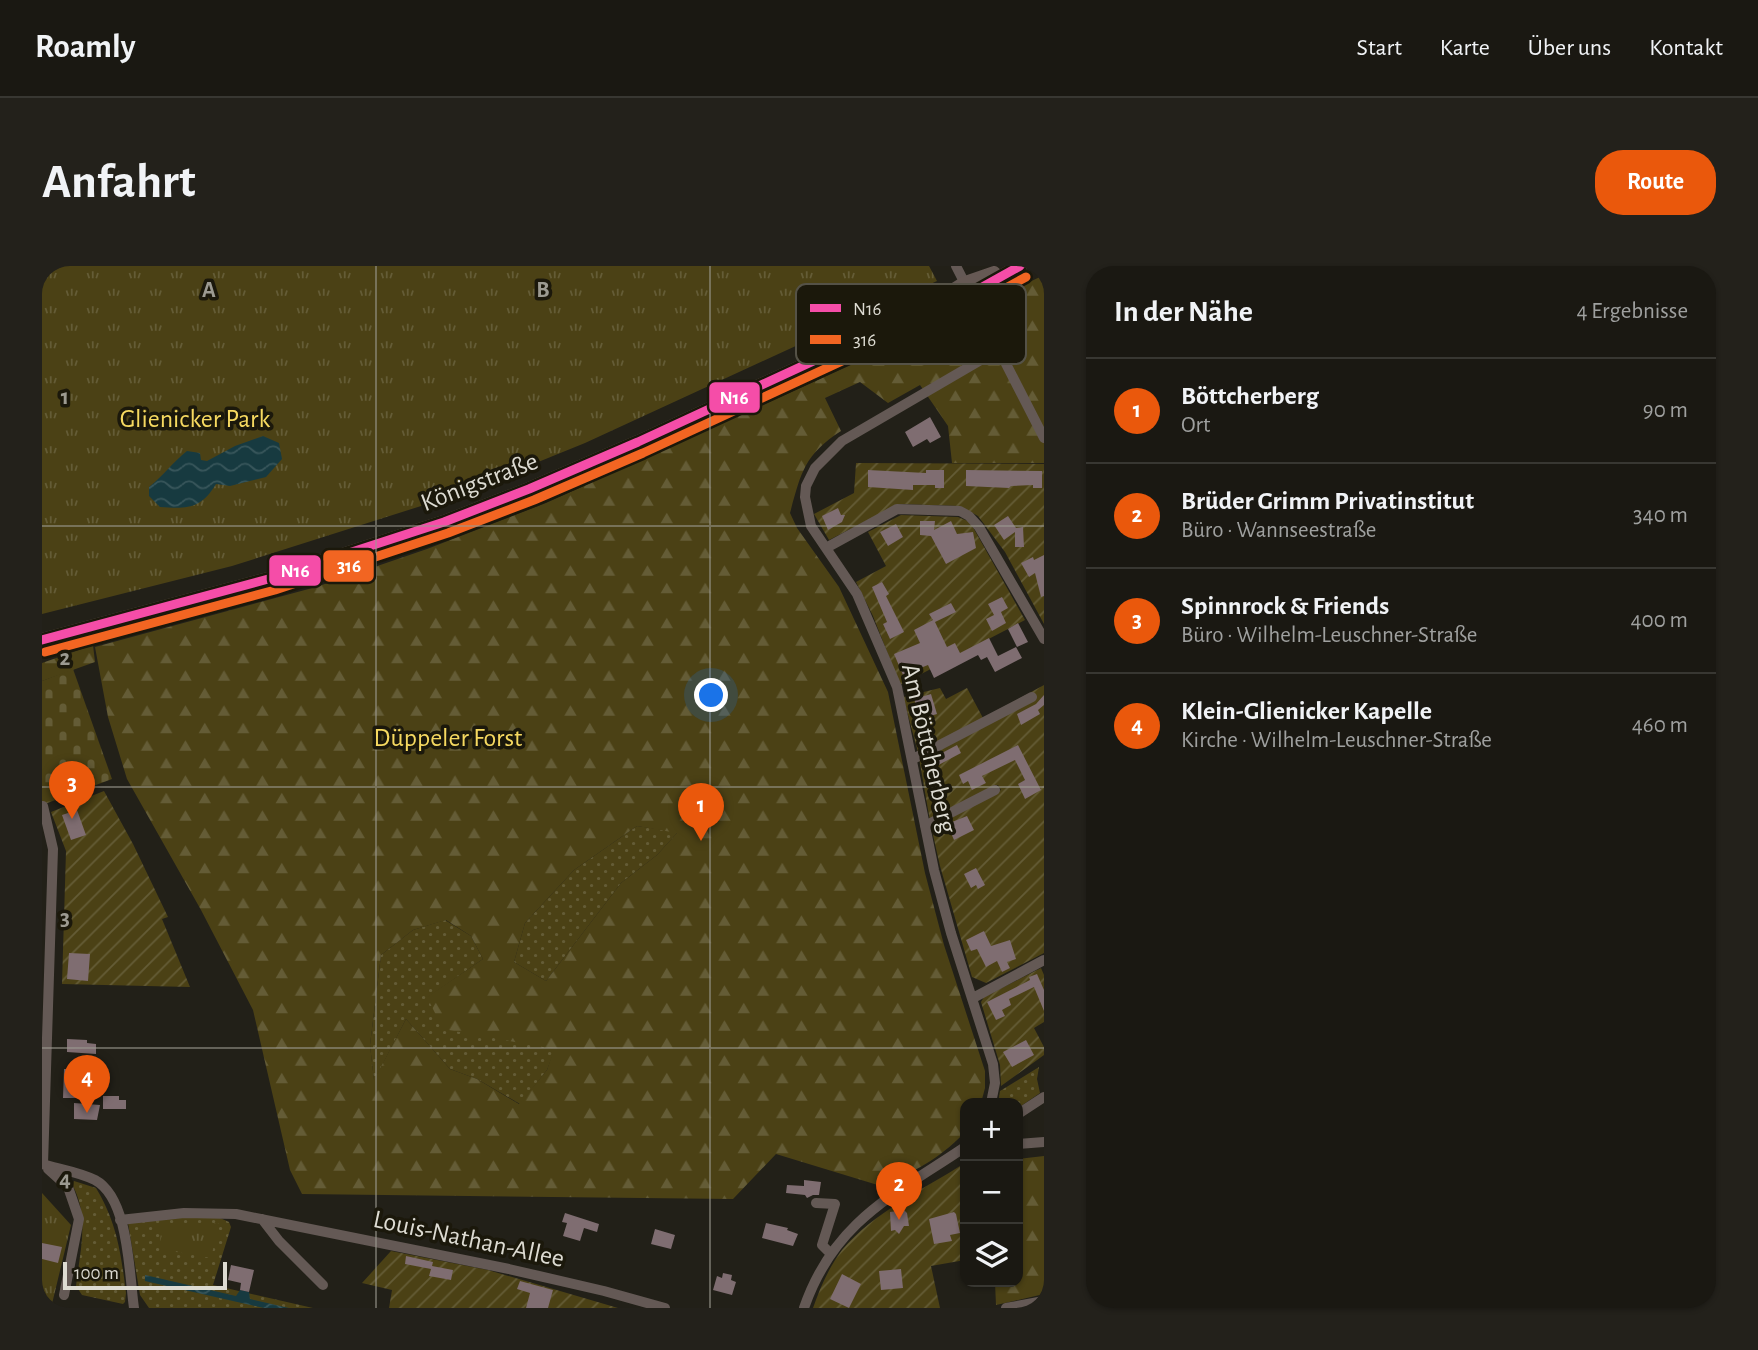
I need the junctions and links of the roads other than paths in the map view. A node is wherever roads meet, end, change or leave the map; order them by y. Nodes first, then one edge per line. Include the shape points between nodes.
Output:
1 (956, 266) edge
2 (1014, 266) edge
3 (1020, 266) edge
4 (965, 284) edge
5 (977, 284) edge
6 (979, 284) edge
7 (807, 364) edge
8 (974, 364) edge
9 (1005, 364) edge
10 (1044, 438) edge
11 (826, 548) junction
12 (1044, 639) edge
13 (42, 640) edge
14 (1032, 697) dead end
15 (912, 759) junction
16 (995, 790) dead end
17 (43, 806) edge
18 (926, 826) junction
19 (47, 882) edge
20 (46, 951) edge
21 (1044, 960) edge
22 (972, 998) junction
23 (1044, 1097) edge
24 (992, 1098) edge
25 (1023, 1111) edge
26 (1044, 1142) edge
27 (1023, 1144) edge
28 (960, 1150) edge
29 (43, 1164) edge
30 (816, 1203) dead end
31 (262, 1219) junction
32 (120, 1220) junction
33 (830, 1253) junction
34 (323, 1285) dead end
35 (64, 1295) dead end
36 (1044, 1301) edge
37 (134, 1308) edge
38 (666, 1308) edge
39 (804, 1308) edge
40 (1006, 1308) edge

1 - 4 street
2 - 5 main road, Königstraße
3 - 6 main road, Königstraße
7 - 13 main road, Königstraße via 638,442 456,517 272,578
8 - 11 street, Am Böttcherberg via 842,441 815,468 806,486 806,508 811,526
9 - 10 street
11 - 12 street via 897,509 964,513 979,527
11 - 15 street, Am Böttcherberg via 858,594 897,687
14 - 15 street
15 - 18 street, Am Böttcherberg
16 - 18 street
17 - 19 street via 53,849
18 - 22 street, Am Böttcherberg via 934,870
19 - 20 street
20 - 29 street
21 - 22 street
22 - 24 street, Am Böttcherberg via 993,1063
23 - 25 street
26 - 27 street
28 - 33 street via 867,1213
29 - 32 street via 95,1180 111,1196
29 - 35 street via 68,1186 79,1219
30 - 33 street via 835,1204 822,1245
31 - 32 street, Louis-Nathan-Allee via 193,1213
31 - 34 street
31 - 38 street, Louis-Nathan-Allee via 509,1269
32 - 37 street
33 - 39 street
36 - 40 street

